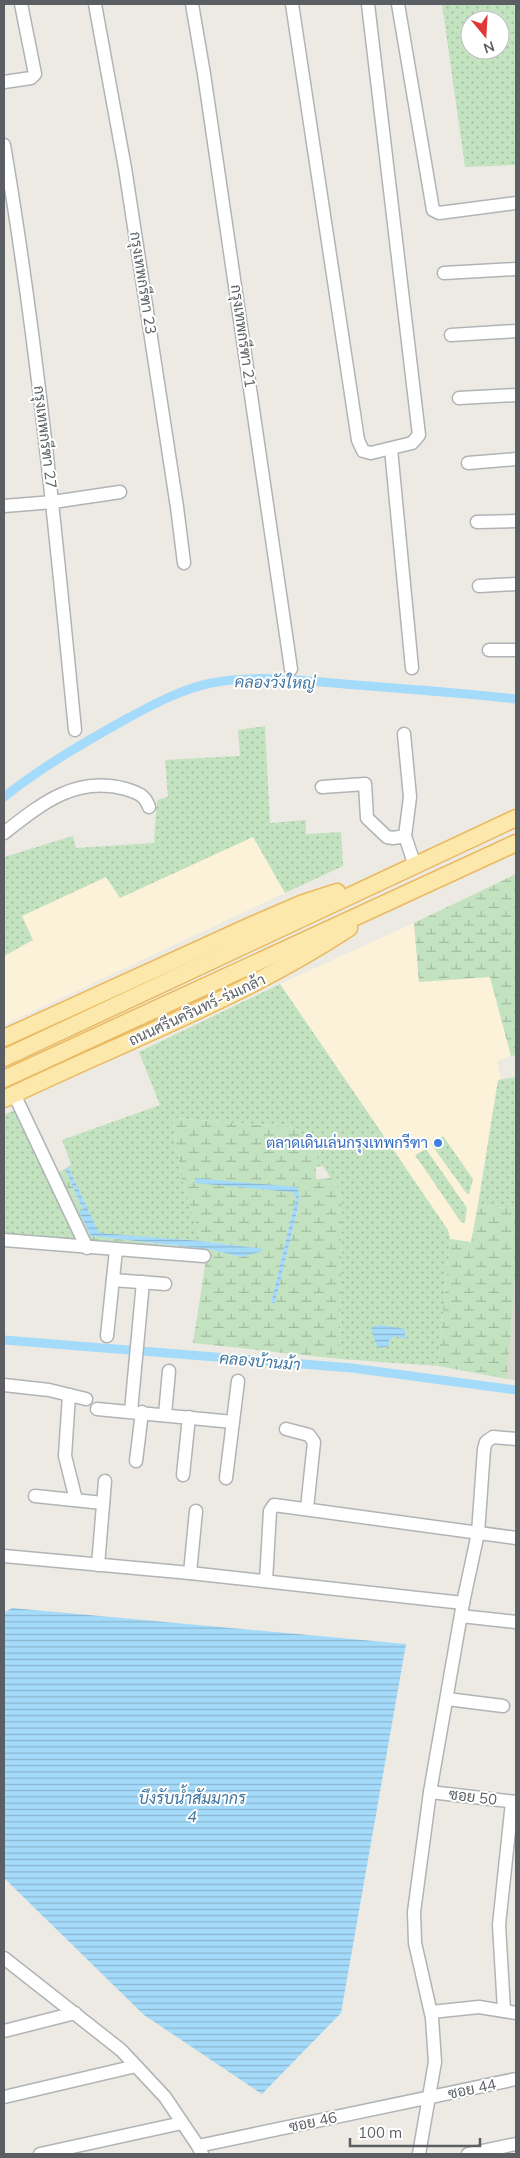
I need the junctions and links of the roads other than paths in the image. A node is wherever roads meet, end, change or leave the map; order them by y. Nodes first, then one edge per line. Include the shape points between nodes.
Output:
1 (21, 4) edge
2 (95, 4) edge
3 (192, 4) edge
4 (292, 4) edge
5 (368, 4) edge
6 (398, 4) edge
7 (4, 82) edge
8 (4, 144) edge
9 (516, 203) edge
10 (10, 226) edge
11 (516, 268) edge
12 (444, 273) dead end
13 (516, 331) edge
14 (451, 334) dead end
15 (516, 395) edge
16 (459, 398) dead end
17 (391, 448) junction
18 (516, 459) edge
19 (468, 463) dead end
20 (120, 492) dead end
21 (53, 502) junction
22 (4, 506) edge
23 (516, 520) edge
24 (477, 522) dead end
25 (184, 563) dead end
26 (516, 584) edge
27 (479, 586) dead end
28 (488, 650) dead end
29 (516, 650) edge
30 (412, 668) dead end
31 (291, 669) dead end
32 (75, 730) dead end
33 (404, 734) dead end
34 (322, 786) dead end
35 (148, 807) dead end
36 (516, 818) edge
37 (4, 833) edge
38 (405, 836) junction
39 (516, 843) edge
40 (415, 866) junction
41 (369, 887) junction
42 (382, 906) junction
43 (4, 1038) edge
44 (4, 1058) edge
45 (4, 1079) edge
46 (9, 1096) edge
47 (4, 1240) edge
48 (87, 1248) junction
49 (116, 1250) junction
50 (204, 1256) dead end
51 (113, 1280) junction
52 (143, 1282) junction
53 (165, 1284) dead end
54 (107, 1336) dead end
55 (169, 1371) dead end
56 (238, 1381) dead end
57 (4, 1385) edge
58 (70, 1394) junction
59 (86, 1399) dead end
60 (97, 1409) dead end
61 (136, 1411) junction
62 (165, 1414) junction
63 (189, 1417) junction
64 (233, 1422) junction
65 (286, 1429) dead end
66 (516, 1439) edge
67 (136, 1462) dead end
68 (183, 1475) dead end
69 (226, 1478) dead end
70 (105, 1480) dead end
71 (35, 1496) dead end
72 (76, 1500) junction
73 (103, 1503) junction
74 (307, 1508) junction
75 (196, 1511) dead end
76 (478, 1533) junction
77 (516, 1538) edge
78 (4, 1556) edge
79 (98, 1565) junction
80 (190, 1573) junction
81 (266, 1581) junction
82 (464, 1603) junction
83 (461, 1616) junction
84 (516, 1622) edge
85 (447, 1699) junction
86 (504, 1706) dead end
87 (430, 1792) junction
88 (514, 1802) edge
89 (6, 1962) edge
90 (510, 2011) edge
91 (431, 2012) junction
92 (75, 2013) junction
93 (4, 2031) edge
94 (136, 2066) junction
95 (516, 2079) edge
96 (4, 2097) edge
97 (428, 2098) junction
98 (182, 2123) junction
99 (516, 2144) edge
100 (200, 2150) edge
101 (40, 2154) edge
102 (420, 2154) edge
103 (468, 2154) edge

1 - 7 street via 35,74 31,78
2 - 25 street, กรุงเทพกรีฑา 23 via 125,168
3 - 31 street, กรุงเทพกรีฑา 21
4 - 17 street via 358,440 366,452
5 - 17 street via 419,428 416,441
6 - 9 street via 433,210 439,213
8 - 10 street, กรุงเทพกรีฑา 27
10 - 21 street, กรุงเทพกรีฑา 27
11 - 12 street
13 - 14 street
15 - 16 street
17 - 30 street
18 - 19 street
20 - 21 street
21 - 22 street
21 - 32 street, กรุงเทพกรีฑา 27
23 - 24 street
26 - 27 street
28 - 29 street
33 - 38 street via 410,797
34 - 38 street via 365,784 367,818 387,837
35 - 37 street via 140,794 114,786 68,790 44,802
36 - 40 main road
38 - 40 street
39 - 42 main road, ถนนศรีนครินทร์-ร่มเกล้า
40 - 41 main road
41 - 43 main road via 336,892 303,903
41 - 44 main road
42 - 45 main road, ถนนศรีนครินทร์-ร่มเกล้า via 310,936
42 - 46 main road, ถนนศรีนครินทร์-ร่มเกล้า via 314,951 227,998
46 - 48 street
47 - 48 street
48 - 49 street
49 - 50 street
49 - 51 street
51 - 52 street
51 - 54 street
52 - 53 street
52 - 61 street via 135,1370
55 - 62 street
56 - 64 street
57 - 58 street
58 - 59 street
58 - 72 street via 65,1456
60 - 61 street
61 - 62 street
61 - 67 street
62 - 63 street
63 - 64 street
63 - 68 street
64 - 69 street
65 - 74 street via 309,1435 314,1442
66 - 76 street via 493,1437 486,1442
70 - 73 street
71 - 72 street
72 - 73 street
73 - 79 street
74 - 76 street
74 - 81 street via 277,1505 271,1508
75 - 80 street
76 - 77 street
76 - 82 street
78 - 79 street
79 - 80 street
80 - 81 street
81 - 82 street
82 - 83 street
83 - 84 street
83 - 85 street
85 - 86 street
85 - 87 street
87 - 88 street, ซอย 50
87 - 91 street via 413,1926
88 - 90 street via 499,1925
89 - 92 street
90 - 91 street via 466,2007
91 - 97 street via 435,2062
92 - 93 street
92 - 94 street
94 - 96 street
94 - 98 street via 166,2097
95 - 97 street, ซอย 44
97 - 100 street, ซอย 46
97 - 102 street
98 - 100 street
98 - 101 street
99 - 103 street

